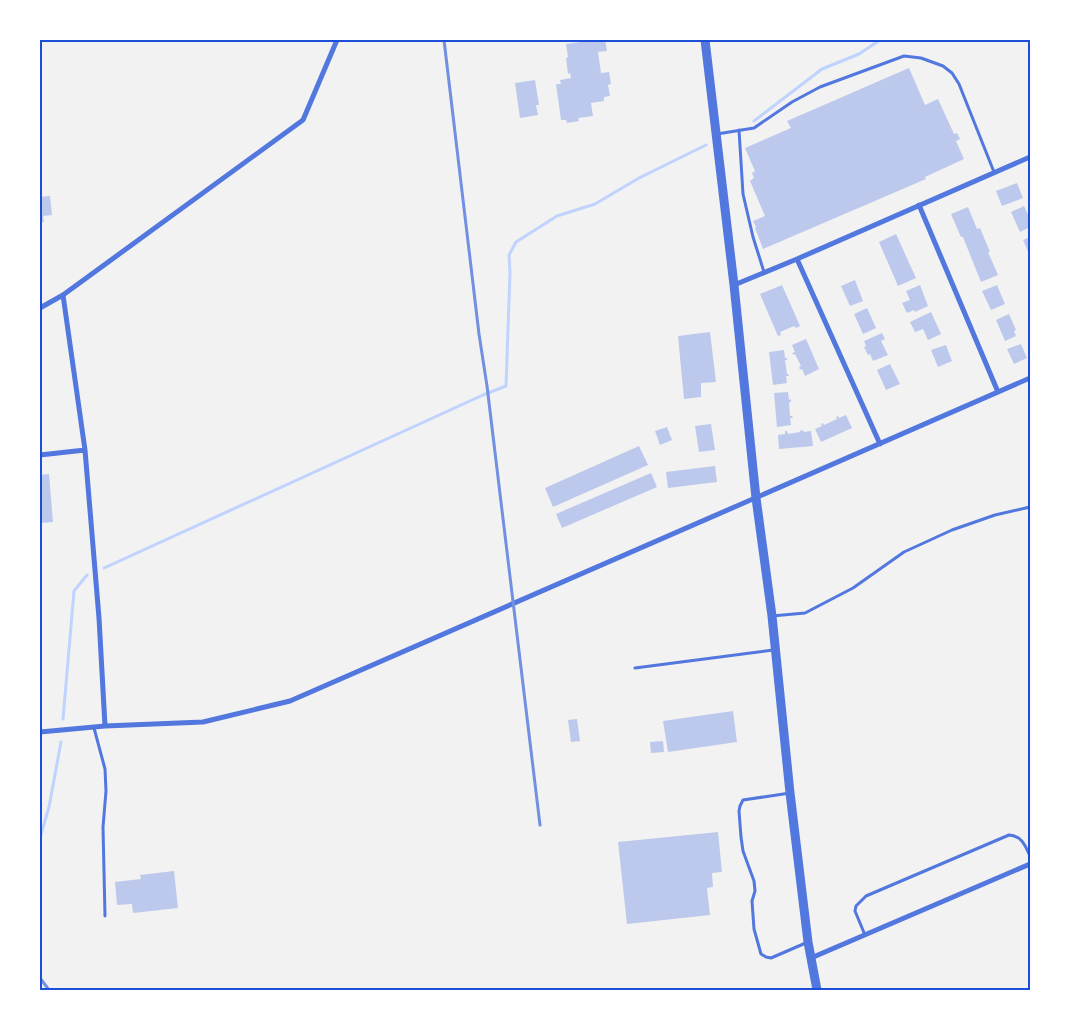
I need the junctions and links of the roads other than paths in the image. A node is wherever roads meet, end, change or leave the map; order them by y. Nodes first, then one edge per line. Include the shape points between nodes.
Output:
1 (337, 40) edge
2 (705, 40) edge
3 (739, 130) junction
4 (717, 134) junction
5 (1030, 156) edge
6 (994, 172) junction
7 (919, 205) junction
8 (797, 259) junction
9 (764, 272) junction
10 (734, 285) junction
11 (63, 295) junction
12 (40, 308) edge
13 (1030, 378) edge
14 (998, 392) junction
15 (880, 444) junction
16 (85, 450) junction
17 (40, 455) edge
18 (756, 498) junction
19 (1030, 507) edge
20 (772, 616) junction
21 (775, 650) junction
22 (635, 668) dead end
23 (105, 726) junction
24 (94, 727) junction
25 (40, 732) edge
26 (790, 793) junction
27 (1030, 856) edge
28 (1030, 864) edge
29 (105, 916) dead end
30 (865, 935) junction
31 (808, 942) junction
32 (810, 958) junction
33 (817, 990) edge

1 - 11 street via 303,120
2 - 4 street
3 - 4 lane
3 - 6 lane via 754,128 820,87 904,56 921,58 952,73
3 - 9 lane via 743,194
4 - 10 street
5 - 6 street
6 - 7 street
7 - 8 street
7 - 14 street
8 - 9 street
8 - 15 street
9 - 10 street
10 - 18 street
11 - 12 street
11 - 16 street
13 - 14 street
14 - 15 street
15 - 18 street
16 - 17 street
16 - 23 street
18 - 20 street
18 - 23 street via 290,701 204,722
19 - 20 lane via 952,530 904,552 853,588 805,613
20 - 21 street
21 - 22 lane
21 - 26 street
23 - 24 street
24 - 25 street
24 - 29 lane via 105,769
26 - 31 street
26 - 31 lane via 743,800 739,811 741,837 754,881 754,929 761,954 771,958
27 - 30 lane via 1025,844 1009,835 866,896 855,911
28 - 30 street
30 - 32 street
31 - 32 street
32 - 33 street

